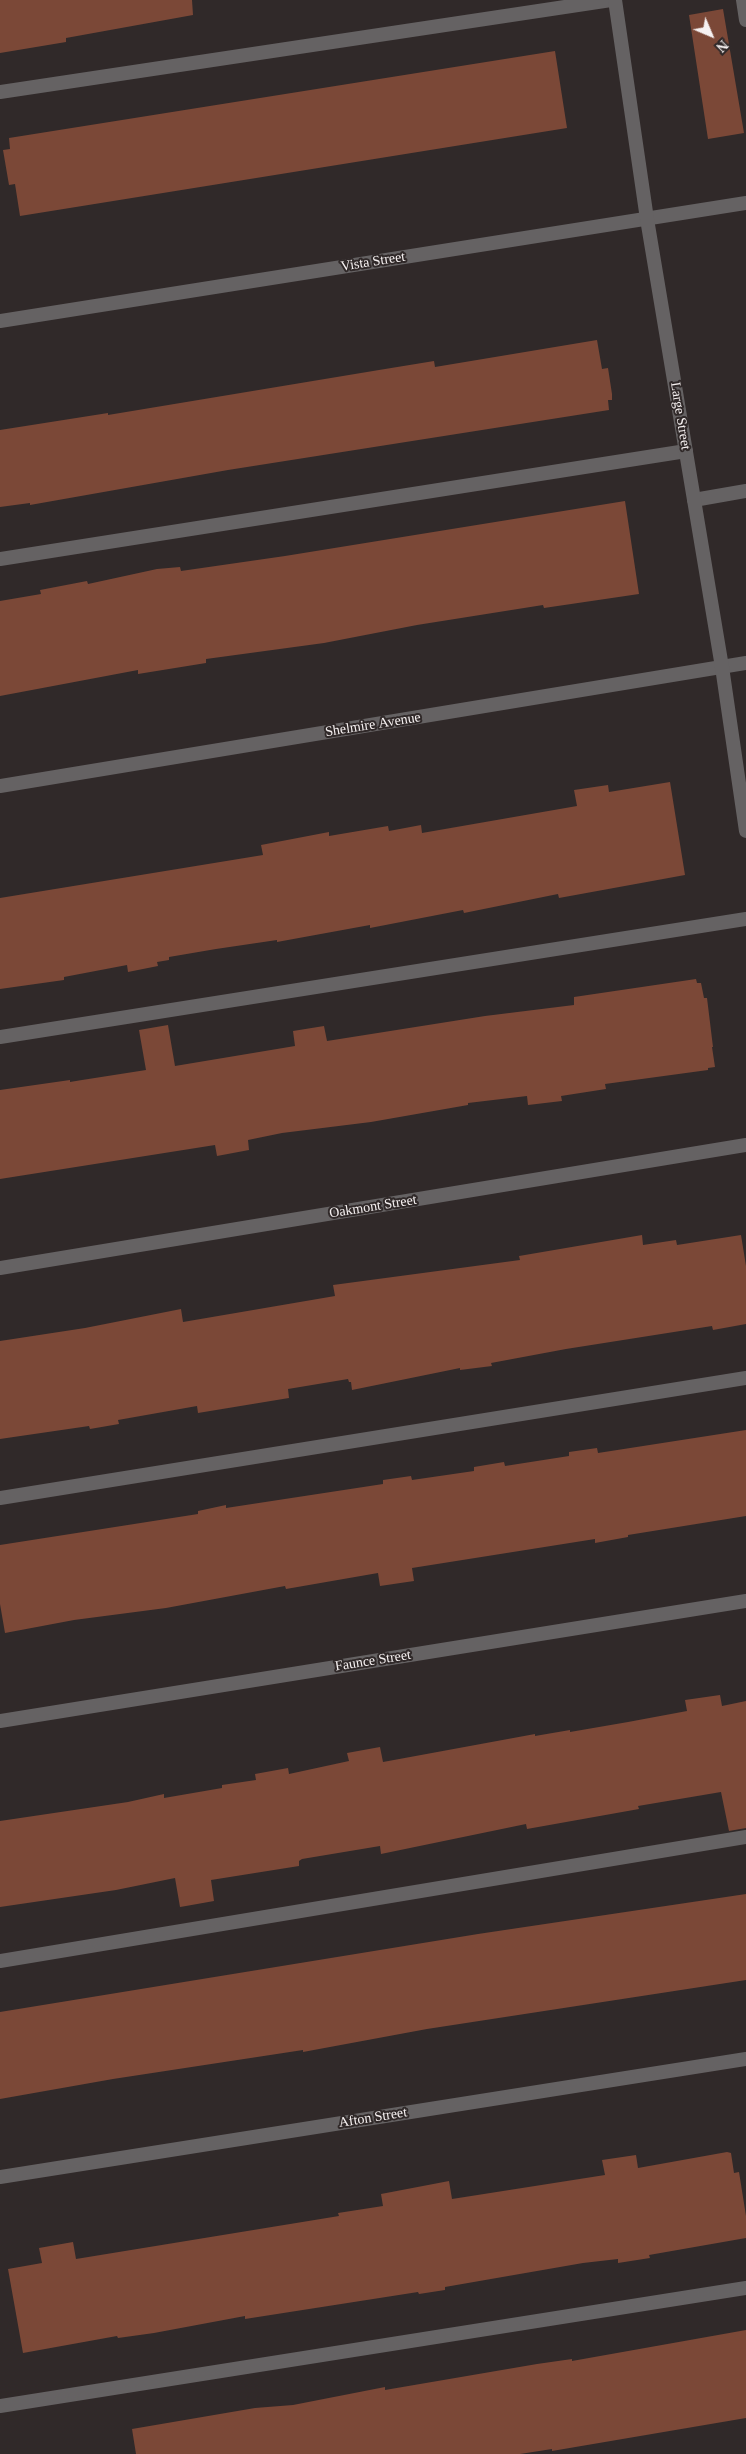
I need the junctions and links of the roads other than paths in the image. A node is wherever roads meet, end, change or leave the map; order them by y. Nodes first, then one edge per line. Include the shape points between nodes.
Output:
1 (613, 0) edge
2 (743, 0) edge
3 (746, 20) edge
4 (0, 92) edge
5 (746, 203) edge
6 (647, 219) junction
7 (0, 321) edge
8 (686, 450) junction
9 (746, 491) edge
10 (694, 500) junction
11 (0, 559) edge
12 (746, 663) edge
13 (722, 667) junction
14 (0, 786) edge
15 (746, 832) edge
16 (746, 919) edge
17 (0, 1037) edge
18 (746, 1145) edge
19 (0, 1268) edge
20 (746, 1378) edge
21 (0, 1498) edge
22 (746, 1601) edge
23 (0, 1721) edge
24 (746, 1837) edge
25 (0, 1961) edge
26 (746, 2059) edge
27 (0, 2177) edge
28 (746, 2288) edge
29 (0, 2406) edge

1 - 4 street
1 - 6 street, Large Street
2 - 3 street
5 - 6 street, Vista Street
6 - 7 street, Vista Street
6 - 8 street, Large Street
8 - 10 street, Large Street
8 - 11 street
9 - 10 street
10 - 13 street, Large Street
12 - 13 street, Shelmire Avenue
13 - 14 street, Shelmire Avenue
13 - 15 street, Large Street
16 - 17 street
18 - 19 street, Oakmont Street
20 - 21 street
22 - 23 street, Faunce Street
24 - 25 street
26 - 27 street, Afton Street
28 - 29 street

